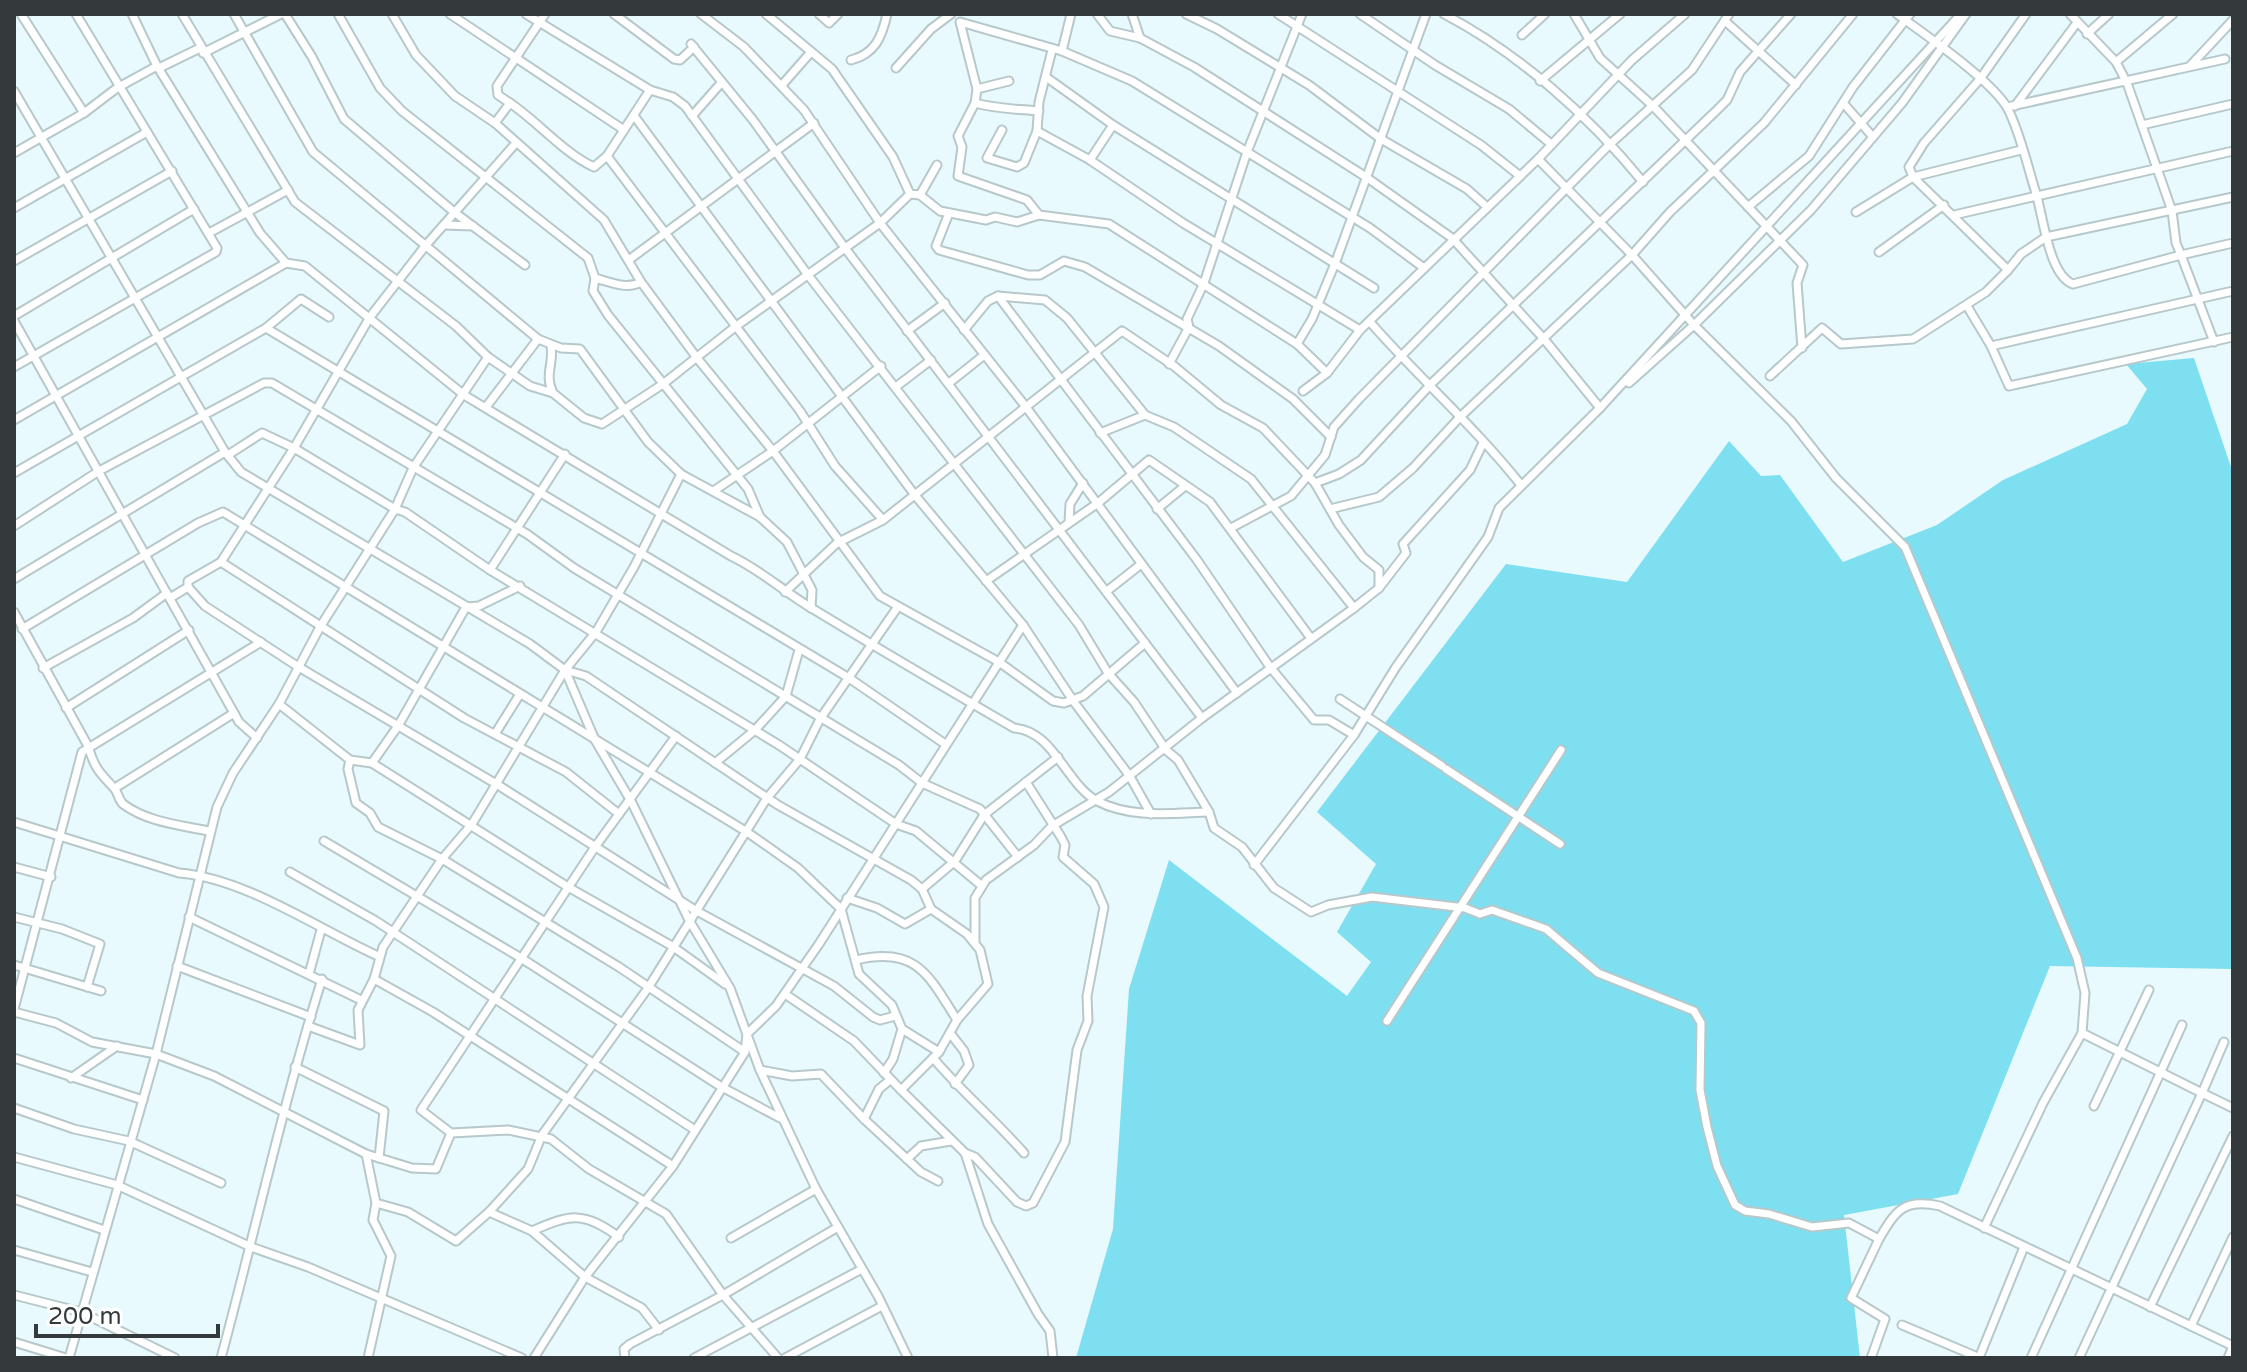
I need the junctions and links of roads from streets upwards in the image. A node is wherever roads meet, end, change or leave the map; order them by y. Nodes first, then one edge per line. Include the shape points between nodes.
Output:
1 (21, 14) edge
2 (76, 14) edge
3 (132, 14) edge
4 (182, 14) edge
5 (234, 14) edge
6 (283, 14) edge
7 (338, 14) edge
8 (392, 14) edge
9 (450, 14) edge
10 (526, 14) edge
11 (545, 14) edge
12 (614, 14) edge
13 (701, 14) edge
14 (766, 14) edge
15 (819, 14) edge
16 (838, 14) edge
17 (887, 14) edge
18 (1071, 14) edge
19 (1097, 14) edge
20 (1132, 14) edge
21 (1186, 14) edge
22 (1278, 14) edge
23 (1302, 14) edge
24 (1360, 14) edge
25 (1426, 14) edge
26 (1444, 14) edge
27 (1545, 14) edge
28 (1574, 14) edge
29 (1620, 14) edge
30 (1685, 14) edge
31 (1791, 14) edge
32 (1853, 14) edge
33 (1897, 14) edge
34 (1964, 14) edge
35 (2026, 14) edge
36 (2070, 14) edge
37 (2109, 14) edge
38 (2173, 14) edge
39 (956, 17) edge
40 (1907, 17) edge
41 (1727, 18) edge
42 (2233, 20) edge
43 (539, 23) junction
44 (2076, 24) junction
45 (1298, 27) junction
46 (244, 34) junction
47 (2087, 34) junction
48 (1522, 35) dead end
49 (1140, 38) junction
50 (1589, 40) junction
51 (1412, 47) junction
52 (1940, 48) junction
53 (202, 50) junction
54 (1052, 50) junction
55 (1062, 51) junction
56 (811, 52) junction
57 (1758, 52) junction
58 (516, 58) junction
59 (2225, 59) dead end
60 (851, 60) dead end
61 (2116, 62) junction
62 (2189, 66) junction
63 (158, 67) junction
64 (896, 68) dead end
65 (1282, 70) junction
66 (1618, 74) junction
67 (1046, 77) junction
68 (1980, 79) junction
69 (1009, 81) dead end
70 (1540, 81) junction
71 (722, 82) junction
72 (2127, 83) junction
73 (782, 85) junction
74 (1796, 85) junction
75 (117, 88) junction
76 (977, 89) junction
77 (650, 90) junction
78 (14, 91) edge
79 (1398, 93) junction
80 (510, 103) junction
81 (975, 103) junction
82 (2233, 104) edge
83 (1845, 105) junction
84 (1654, 107) junction
85 (2011, 107) junction
86 (1039, 111) junction
87 (1265, 112) junction
88 (84, 113) junction
89 (1580, 114) junction
90 (692, 116) junction
91 (635, 117) junction
92 (495, 123) junction
93 (814, 123) junction
94 (1113, 125) junction
95 (2142, 125) junction
96 (624, 130) junction
97 (1002, 130) dead end
98 (1037, 131) junction
99 (147, 132) junction
100 (42, 137) junction
101 (1873, 137) junction
102 (1381, 139) junction
103 (1685, 140) junction
104 (516, 143) junction
105 (1551, 144) junction
106 (1608, 146) junction
107 (2021, 150) junction
108 (776, 151) junction
109 (2233, 151) edge
110 (1247, 152) junction
111 (14, 153) edge
112 (607, 156) junction
113 (1538, 159) junction
114 (1090, 160) junction
115 (937, 165) dead end
116 (2156, 168) junction
117 (172, 171) junction
118 (1714, 173) junction
119 (487, 175) junction
120 (1520, 176) junction
121 (1366, 177) junction
122 (1913, 177) junction
123 (65, 178) junction
124 (740, 178) junction
125 (1643, 182) junction
126 (288, 190) junction
127 (1568, 190) junction
128 (910, 194) junction
129 (920, 195) junction
130 (2037, 195) junction
131 (2233, 197) edge
132 (1231, 199) junction
133 (1944, 205) junction
134 (702, 207) junction
135 (1487, 207) junction
136 (1748, 207) junction
137 (14, 208) edge
138 (194, 209) junction
139 (2172, 211) junction
140 (454, 212) junction
141 (1856, 212) dead end
142 (250, 213) junction
143 (949, 213) junction
144 (1039, 215) junction
145 (1954, 215) junction
146 (1351, 217) junction
147 (88, 218) junction
148 (880, 223) junction
149 (1601, 223) junction
150 (444, 225) junction
151 (475, 227) junction
152 (209, 233) junction
153 (666, 234) junction
154 (2046, 237) junction
155 (1452, 238) junction
156 (1781, 241) junction
157 (1215, 242) junction
158 (2233, 243) edge
159 (426, 245) junction
160 (845, 248) junction
161 (1879, 252) dead end
162 (1632, 255) junction
163 (2181, 255) junction
164 (111, 258) junction
165 (630, 259) junction
166 (14, 261) edge
167 (1336, 261) junction
168 (286, 263) junction
169 (525, 265) dead end
170 (1424, 268) junction
171 (2008, 270) junction
172 (1483, 273) junction
173 (808, 275) junction
174 (595, 278) junction
175 (397, 281) junction
176 (641, 282) junction
177 (1204, 283) junction
178 (1374, 288) dead end
179 (2233, 291) edge
180 (998, 296) junction
181 (134, 297) junction
182 (2198, 299) junction
183 (772, 300) junction
184 (945, 303) junction
185 (1318, 305) junction
186 (1967, 306) junction
187 (1513, 307) junction
188 (329, 317) dead end
189 (370, 317) junction
190 (14, 318) edge
191 (1370, 322) junction
192 (1694, 325) junction
193 (735, 327) junction
194 (1189, 327) junction
195 (266, 328) junction
196 (964, 330) junction
197 (1360, 330) junction
198 (907, 331) junction
199 (158, 336) junction
200 (2233, 337) edge
201 (538, 339) junction
202 (1544, 339) junction
203 (2214, 342) junction
204 (1297, 344) junction
205 (551, 346) junction
206 (1991, 346) junction
207 (1802, 348) junction
208 (1096, 354) junction
209 (1400, 354) junction
210 (33, 356) junction
211 (983, 356) junction
212 (488, 357) junction
213 (697, 358) junction
214 (931, 360) junction
215 (1169, 364) junction
216 (881, 366) junction
217 (14, 367) edge
218 (339, 369) junction
219 (511, 371) junction
220 (1327, 373) junction
221 (181, 375) junction
222 (1770, 376) dead end
223 (1061, 379) junction
224 (949, 383) junction
225 (663, 384) junction
226 (897, 386) junction
227 (1428, 388) junction
228 (1303, 391) dead end
229 (553, 393) junction
230 (464, 395) junction
231 (844, 395) junction
232 (56, 396) junction
233 (486, 407) junction
234 (1026, 407) junction
235 (1600, 408) junction
236 (315, 409) junction
237 (624, 409) junction
238 (205, 413) junction
239 (1145, 415) junction
240 (1460, 417) junction
241 (14, 420) edge
242 (808, 422) junction
243 (438, 431) junction
244 (1100, 433) junction
245 (988, 435) junction
246 (77, 436) junction
247 (1331, 437) junction
248 (1483, 443) junction
249 (294, 448) junction
250 (773, 451) junction
251 (227, 453) junction
252 (565, 454) junction
253 (952, 463) junction
254 (413, 468) junction
255 (99, 471) junction
256 (14, 473) edge
257 (681, 474) junction
258 (734, 476) junction
259 (1132, 477) junction
260 (1312, 480) junction
261 (1083, 483) junction
262 (1521, 485) junction
263 (268, 486) junction
264 (1185, 486) junction
265 (715, 490) junction
266 (541, 493) junction
267 (914, 494) junction
268 (1098, 503) junction
269 (1272, 507) junction
270 (395, 509) junction
271 (1157, 509) junction
272 (1330, 509) junction
273 (663, 513) junction
274 (121, 515) junction
275 (760, 517) junction
276 (883, 520) junction
277 (1069, 522) junction
278 (14, 526) edge
279 (245, 526) junction
280 (1058, 528) junction
281 (1231, 528) junction
282 (518, 529) junction
283 (837, 543) junction
284 (369, 548) junction
285 (640, 552) junction
286 (145, 554) junction
287 (1025, 556) junction
288 (221, 562) junction
289 (1140, 565) junction
290 (490, 570) junction
291 (803, 573) junction
292 (14, 579) edge
293 (986, 581) junction
294 (520, 586) junction
295 (188, 587) junction
296 (344, 587) junction
297 (1379, 588) junction
298 (1107, 591) junction
299 (618, 592) junction
300 (785, 592) junction
301 (168, 596) junction
302 (466, 607) junction
303 (811, 608) junction
304 (897, 608) junction
305 (1354, 608) junction
306 (14, 612) edge
307 (1023, 625) junction
308 (320, 627) junction
309 (22, 629) junction
310 (189, 630) junction
311 (596, 632) junction
312 (1310, 637) junction
313 (261, 642) junction
314 (870, 643) junction
315 (1145, 643) junction
316 (444, 649) junction
317 (799, 650) junction
318 (999, 662) junction
319 (297, 666) junction
320 (1270, 667) junction
321 (43, 668) junction
322 (565, 670) junction
323 (214, 673) junction
324 (1108, 673) junction
325 (849, 678) junction
326 (419, 687) junction
327 (1237, 693) junction
328 (520, 694) junction
329 (786, 696) junction
330 (1340, 699) dead end
331 (974, 701) junction
332 (1074, 702) junction
333 (279, 704) junction
334 (66, 708) junction
335 (543, 710) junction
336 (234, 713) junction
337 (1365, 716) junction
338 (1202, 718) junction
339 (820, 719) junction
340 (398, 726) junction
341 (755, 730) junction
342 (495, 734) junction
343 (1354, 735) junction
344 (676, 736) junction
345 (257, 738) junction
346 (595, 740) junction
347 (945, 744) junction
348 (88, 746) junction
349 (519, 749) junction
350 (1166, 750) junction
351 (1561, 750) dead end
352 (1058, 757) junction
353 (800, 759) junction
354 (350, 760) junction
355 (372, 763) junction
356 (715, 763) junction
357 (648, 773) junction
358 (1129, 775) junction
359 (1026, 782) junction
360 (922, 783) junction
361 (498, 785) junction
362 (115, 788) junction
363 (767, 798) junction
364 (1096, 800) junction
365 (631, 801) junction
366 (1209, 812) junction
367 (619, 814) junction
368 (1151, 814) junction
369 (984, 815) junction
370 (1518, 817) junction
371 (14, 822) edge
372 (472, 824) junction
373 (896, 824) junction
374 (1052, 826) junction
375 (208, 831) junction
376 (747, 832) junction
377 (61, 835) junction
378 (324, 841) dead end
379 (1560, 844) dead end
380 (595, 847) junction
381 (1018, 857) junction
382 (442, 859) junction
383 (871, 859) junction
384 (955, 861) junction
385 (1254, 865) junction
386 (14, 867) edge
387 (290, 872) dead end
388 (199, 874) junction
389 (51, 877) junction
390 (982, 886) junction
391 (568, 887) junction
392 (922, 889) junction
393 (418, 897) junction
394 (678, 898) junction
395 (847, 898) junction
396 (1460, 907) junction
397 (841, 909) junction
398 (931, 909) junction
399 (695, 910) junction
400 (14, 917) edge
401 (189, 917) junction
402 (689, 920) junction
403 (544, 923) junction
404 (38, 924) junction
405 (321, 930) junction
406 (393, 935) junction
407 (672, 946) junction
408 (980, 950) junction
409 (378, 956) junction
410 (521, 958) junction
411 (856, 960) junction
412 (14, 965) edge
413 (177, 966) junction
414 (26, 969) junction
415 (800, 969) junction
416 (309, 974) junction
417 (322, 979) junction
418 (374, 979) junction
419 (87, 987) junction
420 (648, 988) junction
421 (730, 988) junction
422 (2149, 990) dead end
423 (101, 991) dead end
424 (785, 994) junction
425 (361, 1000) junction
426 (496, 1000) junction
427 (14, 1010) edge
428 (895, 1016) junction
429 (957, 1020) junction
430 (1387, 1021) dead end
431 (310, 1022) junction
432 (620, 1025) junction
433 (2182, 1025) dead end
434 (902, 1029) junction
435 (950, 1033) junction
436 (2082, 1033) junction
437 (747, 1034) junction
438 (471, 1038) junction
439 (2224, 1042) dead end
440 (117, 1046) junction
441 (745, 1052) junction
442 (2118, 1052) junction
443 (156, 1054) junction
444 (936, 1055) junction
445 (14, 1058) edge
446 (593, 1063) junction
447 (295, 1067) junction
448 (760, 1070) junction
449 (2161, 1073) junction
450 (887, 1076) junction
451 (71, 1078) junction
452 (955, 1084) junction
453 (720, 1086) junction
454 (901, 1090) junction
455 (2202, 1093) junction
456 (143, 1100) junction
457 (569, 1100) junction
458 (2094, 1106) dead end
459 (14, 1108) edge
460 (2233, 1108) edge
461 (287, 1112) junction
462 (781, 1118) junction
463 (864, 1119) junction
464 (695, 1130) junction
465 (451, 1133) junction
466 (542, 1135) junction
467 (2233, 1136) edge
468 (129, 1141) junction
469 (951, 1141) junction
470 (965, 1153) junction
471 (1024, 1153) dead end
472 (366, 1154) junction
473 (379, 1158) junction
474 (907, 1159) junction
475 (16, 1161) edge
476 (673, 1166) junction
477 (938, 1181) dead end
478 (221, 1183) dead end
479 (117, 1185) junction
480 (816, 1189) junction
481 (14, 1199) edge
482 (376, 1203) junction
483 (646, 1203) junction
484 (489, 1212) junction
485 (838, 1227) junction
486 (1984, 1228) junction
487 (104, 1230) junction
488 (532, 1231) junction
489 (619, 1237) junction
490 (2233, 1237) edge
491 (731, 1238) dead end
492 (1879, 1239) junction
493 (251, 1247) junction
494 (2024, 1247) junction
495 (14, 1250) edge
496 (2070, 1268) junction
497 (862, 1269) junction
498 (92, 1272) junction
499 (585, 1277) junction
500 (2109, 1288) junction
501 (14, 1295) edge
502 (723, 1295) junction
503 (383, 1300) junction
504 (882, 1306) junction
505 (2150, 1307) junction
506 (81, 1312) junction
507 (1902, 1325) dead end
508 (2191, 1326) junction
509 (753, 1328) junction
510 (659, 1330) junction
511 (14, 1342) edge
512 (67, 1358) edge
513 (175, 1358) edge
514 (221, 1358) edge
515 (368, 1358) edge
516 (522, 1358) edge
517 (534, 1358) edge
518 (625, 1358) edge
519 (694, 1358) edge
520 (778, 1358) edge
521 (785, 1358) edge
522 (908, 1358) edge
523 (1053, 1358) edge
524 (1871, 1358) edge
525 (1979, 1358) edge
526 (2031, 1358) edge
527 (2079, 1358) edge
528 (2228, 1358) edge

1 - 88 street
2 - 75 street
3 - 63 street
4 - 53 street
5 - 46 street
6 - 46 street
6 - 140 street via 344,119
7 - 119 street via 388,98
8 - 92 street via 422,62 455,96
9 - 58 street
10 - 43 street
11 - 43 street
12 - 71 street via 674,59 680,60 692,45
13 - 73 street
14 - 56 street
15 - 16 street via 829,23
17 - 60 street via 875,48
18 - 55 street
19 - 49 street via 1110,31
20 - 49 street
21 - 65 street
22 - 45 street
23 - 45 street
24 - 51 street
25 - 51 street
26 - 70 street
27 - 48 street
28 - 50 street
29 - 50 street
30 - 66 street
31 - 57 street
32 - 74 street
33 - 40 street
34 - 52 street
34 - 235 street
35 - 68 street
36 - 44 street
37 - 47 street
38 - 61 street
39 - 54 street
39 - 64 street via 931,29
39 - 76 street
40 - 52 street
40 - 83 street
41 - 57 street
41 - 84 street via 1692,70
42 - 62 street
43 - 58 street
43 - 77 street
44 - 47 street
44 - 85 street
45 - 65 street
45 - 79 street
46 - 53 street
46 - 159 street via 313,152
47 - 61 street
49 - 87 street
50 - 66 street
50 - 70 street
51 - 79 street
51 - 105 street via 1509,109
52 - 68 street
52 - 101 street
53 - 63 street
53 - 126 street
54 - 55 street
54 - 67 street
55 - 110 street via 1132,81
56 - 73 street
56 - 128 street via 851,95 893,157
57 - 74 street
57 - 103 street via 1740,72 1727,100
58 - 80 street via 496,90
58 - 96 street
59 - 62 street
61 - 72 street
62 - 72 street
63 - 75 street
63 - 142 street
65 - 87 street
65 - 102 street
66 - 84 street
66 - 89 street
67 - 86 street
67 - 94 street
68 - 85 street
68 - 122 street via 1915,155 1909,167
69 - 76 street
70 - 89 street
71 - 90 street
71 - 108 street
72 - 85 street
72 - 95 street
73 - 93 street
74 - 118 street
75 - 88 street
75 - 99 street
76 - 81 street
77 - 90 street via 673,97
77 - 91 street
78 - 100 street
79 - 102 street
79 - 120 street
80 - 92 street
80 - 112 street via 579,160 594,167
81 - 86 street via 994,110
81 - 144 street via 958,136 962,147 956,174 1027,200
82 - 95 street
83 - 101 street
83 - 136 street via 1809,156
84 - 103 street
84 - 106 street
85 - 107 street
86 - 98 street
87 - 110 street
87 - 121 street
88 - 100 street
89 - 105 street
89 - 106 street
90 - 124 street
91 - 96 street
91 - 134 street
92 - 104 street
93 - 108 street
93 - 148 street
94 - 114 street
94 - 132 street
95 - 116 street
96 - 112 street
97 - 98 street via 987,158 1017,167 1024,163
98 - 114 street
99 - 117 street
99 - 123 street
100 - 111 street
100 - 123 street
101 - 156 street
102 - 121 street
102 - 135 street via 1467,189
103 - 118 street
103 - 125 street
104 - 119 street
104 - 165 street via 604,220
105 - 113 street
106 - 125 street
106 - 127 street
107 - 122 street
107 - 130 street
108 - 124 street
108 - 160 street
109 - 116 street
110 - 132 street
110 - 146 street
112 - 153 street
113 - 120 street
113 - 127 street
114 - 157 street
115 - 129 street
116 - 130 street
116 - 139 street
117 - 138 street
117 - 147 street
118 - 136 street
118 - 162 street
119 - 140 street
119 - 174 street via 588,258
120 - 135 street
121 - 146 street
121 - 155 street
122 - 133 street
122 - 141 street
123 - 137 street
123 - 147 street
124 - 134 street
124 - 173 street
125 - 149 street
126 - 142 street
126 - 175 street via 295,202
127 - 149 street
127 - 172 street
128 - 129 street
128 - 148 street
129 - 143 street
130 - 145 street
130 - 154 street
131 - 139 street
132 - 157 street
132 - 167 street
133 - 145 street
133 - 161 street
134 - 153 street
134 - 183 street
135 - 155 street
136 - 156 street
138 - 152 street
138 - 164 street
139 - 154 street
139 - 163 street
140 - 150 street
140 - 151 street
142 - 152 street
142 - 168 street
143 - 144 street via 1017,222
143 - 194 street via 936,246 950,256 1028,275 1040,275 1064,261 1074,263
144 - 177 street via 1109,224
145 - 171 street
146 - 167 street
146 - 170 street
147 - 164 street
147 - 166 street
148 - 160 street
148 - 184 street
149 - 162 street
149 - 187 street
150 - 151 street
150 - 159 street
151 - 169 street
152 - 181 street via 216,252
153 - 165 street
153 - 193 street
154 - 163 street via 2062,276 2073,284
154 - 171 street
155 - 170 street
155 - 172 street
156 - 192 street
156 - 207 street via 1803,265 1797,283
157 - 177 street
157 - 185 street
158 - 163 street
159 - 175 street
159 - 201 street
160 - 173 street
160 - 198 street
162 - 192 street
162 - 202 street
163 - 182 street
164 - 181 street
164 - 190 street
165 - 176 street
167 - 178 street
167 - 185 street
168 - 189 street via 305,266
168 - 199 street
170 - 191 street
171 - 186 street
172 - 187 street
172 - 209 street
173 - 183 street
173 - 216 street
174 - 176 street via 616,285
174 - 225 street via 593,291 608,315
175 - 189 street
175 - 212 street
176 - 213 street
177 - 194 street via 1187,319
177 - 204 street
179 - 182 street
180 - 196 street
180 - 208 street via 1045,300
180 - 223 street
181 - 199 street
181 - 210 street
182 - 203 street
182 - 206 street
183 - 193 street
183 - 231 street
184 - 196 street
184 - 198 street
185 - 197 street
185 - 204 street
186 - 206 street
186 - 207 street via 1913,339 1841,344 1822,328
187 - 202 street
187 - 227 street
188 - 195 street via 301,299
189 - 218 street
189 - 230 street
190 - 210 street
191 - 197 street
191 - 209 street
192 - 235 street
192 - 436 street via 1791,421 1911,557 2077,958 2085,993
193 - 213 street
193 - 242 street
194 - 215 street
194 - 247 street via 1278,387
195 - 218 street
195 - 221 street
196 - 211 street
197 - 220 street
198 - 214 street
199 - 221 street
199 - 232 street
200 - 203 street
201 - 205 street
201 - 219 street
202 - 235 street
202 - 240 street
203 - 206 street via 2009,386
204 - 220 street
205 - 229 street via 548,376
205 - 237 street via 580,349
207 - 222 street
208 - 215 street via 1122,331
208 - 223 street
208 - 239 street
209 - 227 street
209 - 247 street via 1334,427
210 - 217 street
210 - 232 street
211 - 224 street
211 - 234 street
212 - 219 street
212 - 230 street
213 - 225 street
213 - 250 street
214 - 224 street
214 - 226 street
215 - 260 street via 1221,405 1263,428
216 - 226 street
216 - 231 street
218 - 236 street
218 - 243 street
219 - 229 street via 530,386
219 - 233 street
220 - 228 street
221 - 238 street
221 - 246 street
223 - 234 street
223 - 244 street
224 - 245 street
225 - 237 street
225 - 258 street
226 - 253 street
227 - 240 street
227 - 260 street via 1361,460 1339,474
229 - 237 street via 584,418 602,424
230 - 233 street
230 - 243 street
231 - 242 street
231 - 267 street
232 - 241 street
232 - 246 street
233 - 252 street
234 - 245 street
234 - 261 street
235 - 262 street
236 - 238 street via 264,383
236 - 249 street
236 - 254 street
237 - 257 street
238 - 251 street
238 - 255 street
239 - 244 street
239 - 269 street via 1241,469
240 - 248 street
240 - 272 street via 1379,497
242 - 250 street
242 - 276 street via 835,466
243 - 254 street
243 - 266 street
244 - 259 street
245 - 253 street
245 - 280 street
246 - 255 street
246 - 256 street
247 - 260 street
248 - 262 street
248 - 297 street via 1470,470 1403,544 1406,553
249 - 251 street via 262,433
249 - 263 street
249 - 270 street
250 - 258 street
250 - 283 street via 834,531
251 - 263 street via 241,472
251 - 274 street
252 - 266 street
252 - 273 street
253 - 267 street
253 - 287 street
254 - 270 street
254 - 282 street
255 - 274 street
255 - 278 street
257 - 265 street
257 - 273 street
258 - 265 street
258 - 275 street via 754,497
259 - 264 street via 1149,460
259 - 268 street
259 - 271 street
260 - 269 street
260 - 272 street
261 - 268 street
261 - 277 street via 1070,504
262 - 337 street via 1499,508 1488,537
263 - 279 street
263 - 284 street
264 - 271 street
264 - 281 street via 1210,502
265 - 275 street
266 - 282 street
266 - 285 street
267 - 276 street
267 - 293 street
268 - 277 street
268 - 289 street
269 - 281 street
269 - 305 street
270 - 284 street
270 - 290 street
271 - 320 street
272 - 297 street via 1363,557 1379,570
273 - 285 street
273 - 300 street via 756,568
274 - 286 street
274 - 292 street
275 - 291 street via 787,542
276 - 283 street
277 - 280 street
279 - 286 street via 218,512
279 - 288 street
279 - 296 street
280 - 287 street
280 - 298 street
281 - 312 street
282 - 290 street
282 - 299 street
283 - 291 street
283 - 304 street via 880,596
284 - 296 street
284 - 302 street
285 - 299 street
285 - 317 street
286 - 301 street
286 - 309 street
287 - 293 street
287 - 324 street via 1079,625
288 - 295 street via 191,578
288 - 308 street
289 - 298 street
289 - 327 street
290 - 294 street
291 - 300 street
291 - 303 street via 812,590
293 - 307 street
294 - 302 street
294 - 311 street
295 - 301 street
295 - 313 street via 205,606
296 - 308 street
296 - 316 street
297 - 305 street
298 - 315 street
299 - 311 street
299 - 329 street
300 - 303 street
301 - 310 street
301 - 321 street
302 - 316 street
302 - 322 street
303 - 314 street
304 - 314 street
304 - 318 street
305 - 312 street
306 - 309 street
307 - 318 street
307 - 332 street
308 - 319 street
308 - 326 street
309 - 321 street
310 - 323 street
310 - 334 street
311 - 322 street
311 - 341 street
312 - 320 street
313 - 319 street
313 - 323 street
314 - 325 street
314 - 331 street
315 - 324 street
315 - 338 street
316 - 326 street
316 - 328 street
317 - 325 street
317 - 329 street
318 - 331 street
318 - 332 street via 1053,701
319 - 333 street
319 - 340 street
320 - 327 street
320 - 343 street via 1314,720 1329,720
321 - 334 street
322 - 335 street
322 - 344 street via 586,676
322 - 346 street
323 - 336 street
323 - 348 street
324 - 332 street
324 - 350 street
325 - 339 street
325 - 347 street
326 - 340 street
326 - 342 street
327 - 338 street
328 - 335 street
328 - 342 street
329 - 339 street
329 - 341 street
330 - 337 street
331 - 347 street
331 - 352 street via 1014,728 1024,728
332 - 358 street
333 - 345 street
333 - 354 street
334 - 348 street
335 - 346 street
335 - 349 street
336 - 345 street
336 - 362 street
337 - 343 street
337 - 370 street
338 - 350 street
339 - 353 street
339 - 360 street
340 - 355 street
340 - 361 street
341 - 353 street
341 - 356 street
342 - 349 street
343 - 385 street
344 - 356 street
344 - 357 street
345 - 375 street via 226,785
346 - 357 street
346 - 365 street
347 - 360 street
348 - 362 street via 94,767
348 - 377 street via 80,758
349 - 361 street
349 - 367 street via 566,772
350 - 358 street
350 - 366 street via 1178,760
351 - 370 street
352 - 359 street
352 - 364 street
353 - 363 street
353 - 373 street
354 - 355 street
354 - 382 street via 356,803 378,827
355 - 372 street
356 - 363 street
357 - 365 street
357 - 376 street
358 - 364 street
358 - 368 street
359 - 369 street
359 - 374 street
360 - 369 street
360 - 373 street
361 - 372 street
361 - 380 street
362 - 375 street via 123,804 159,821
363 - 376 street
363 - 383 street
364 - 368 street
364 - 374 street
365 - 367 street
365 - 394 street
366 - 368 street
366 - 385 street via 1214,828 1242,847
367 - 380 street
369 - 381 street
369 - 384 street
370 - 379 street
370 - 396 street
371 - 377 street
372 - 382 street
372 - 391 street
373 - 383 street
373 - 384 street via 916,831
374 - 381 street
374 - 470 street via 1065,845 1063,857 1094,884 1104,907 1065,1142 1033,1203 1026,1206
375 - 388 street
376 - 397 street via 798,868
376 - 399 street
377 - 388 street via 179,873
377 - 389 street
378 - 393 street
380 - 391 street
380 - 394 street
381 - 390 street
382 - 393 street
382 - 403 street
383 - 392 street
383 - 395 street
384 - 390 street
384 - 392 street
385 - 396 street via 1274,888 1311,912 1372,897
386 - 389 street
387 - 406 street
388 - 401 street
388 - 405 street
389 - 404 street
390 - 408 street via 975,898 972,937
391 - 403 street
391 - 407 street
392 - 398 street
393 - 406 street
393 - 410 street
394 - 399 street
394 - 402 street
395 - 397 street
395 - 398 street via 905,924
396 - 430 street
396 - 492 street via 1533,922 1598,973 1694,1011 1701,1023 1700,1090 1707,1127 1735,1205 1812,1227 1849,1223
397 - 411 street
397 - 415 street
398 - 408 street
399 - 402 street
399 - 415 street
400 - 404 street
401 - 413 street
401 - 416 street
402 - 407 street
402 - 421 street
403 - 410 street
403 - 420 street
404 - 414 street
404 - 419 street via 100,944
405 - 409 street
405 - 416 street
406 - 409 street
406 - 426 street
407 - 420 street
407 - 421 street
408 - 429 street via 988,984
409 - 418 street
410 - 426 street
410 - 432 street
411 - 428 street via 859,974 892,1005
411 - 429 street via 883,954 908,960 924,972
412 - 414 street
413 - 431 street
413 - 443 street
414 - 419 street
414 - 427 street
415 - 424 street
415 - 428 street via 834,986 873,1017
416 - 417 street
417 - 425 street
417 - 431 street
418 - 425 street
418 - 438 street
419 - 423 street
420 - 432 street
420 - 441 street
421 - 437 street
422 - 442 street
424 - 437 street
424 - 450 street via 854,1041
425 - 431 street via 360,1045
426 - 438 street
426 - 446 street
427 - 440 street via 92,1042
428 - 434 street
429 - 435 street
431 - 447 street
432 - 446 street
432 - 453 street
433 - 449 street
434 - 444 street
434 - 450 street
435 - 444 street
435 - 452 street via 969,1065
436 - 442 street
436 - 486 street
437 - 441 street
437 - 448 street
438 - 457 street
438 - 465 street via 421,1110
439 - 455 street
440 - 443 street
440 - 451 street
441 - 453 street
442 - 449 street
442 - 458 street
443 - 456 street
443 - 461 street
444 - 452 street
444 - 454 street
445 - 451 street
446 - 457 street
446 - 464 street
447 - 461 street
447 - 473 street via 384,1111
448 - 462 street
448 - 463 street via 821,1074
449 - 455 street
449 - 496 street
450 - 454 street
450 - 463 street
451 - 456 street
452 - 471 street
453 - 462 street
453 - 464 street
454 - 469 street
455 - 460 street
455 - 500 street
456 - 468 street
457 - 466 street
457 - 476 street
459 - 468 street
461 - 472 street
461 - 493 street
462 - 480 street
463 - 474 street
464 - 476 street
465 - 466 street via 479,1129
465 - 473 street via 431,1171
466 - 483 street
466 - 484 street via 528,1169
467 - 505 street
468 - 478 street
468 - 479 street
469 - 470 street
469 - 474 street via 921,1146
470 - 523 street via 988,1224 1050,1331
472 - 473 street
472 - 482 street
474 - 477 street
475 - 479 street
476 - 483 street
479 - 487 street
479 - 493 street
480 - 485 street
480 - 491 street
481 - 487 street
482 - 484 street via 408,1212 456,1241
482 - 503 street via 373,1220 391,1256
483 - 489 street
483 - 502 street via 678,1227
484 - 488 street
485 - 497 street
485 - 502 street
486 - 492 street via 1920,1202 1902,1208
486 - 494 street
487 - 498 street
488 - 489 street via 563,1217 582,1216
488 - 499 street
489 - 499 street
490 - 508 street
492 - 524 street via 1851,1298 1885,1319
493 - 503 street
493 - 514 street
494 - 496 street
494 - 525 street
495 - 498 street
496 - 500 street
496 - 526 street
497 - 504 street
497 - 509 street
498 - 506 street
499 - 510 street via 642,1308
499 - 517 street
500 - 505 street
500 - 527 street
501 - 506 street
502 - 509 street
502 - 510 street
503 - 515 street
503 - 516 street
504 - 521 street
504 - 522 street
505 - 508 street
506 - 512 street
506 - 513 street
507 - 525 street
508 - 528 street via 2233,1346
509 - 519 street
509 - 520 street
510 - 518 street via 630,1344
511 - 512 street

